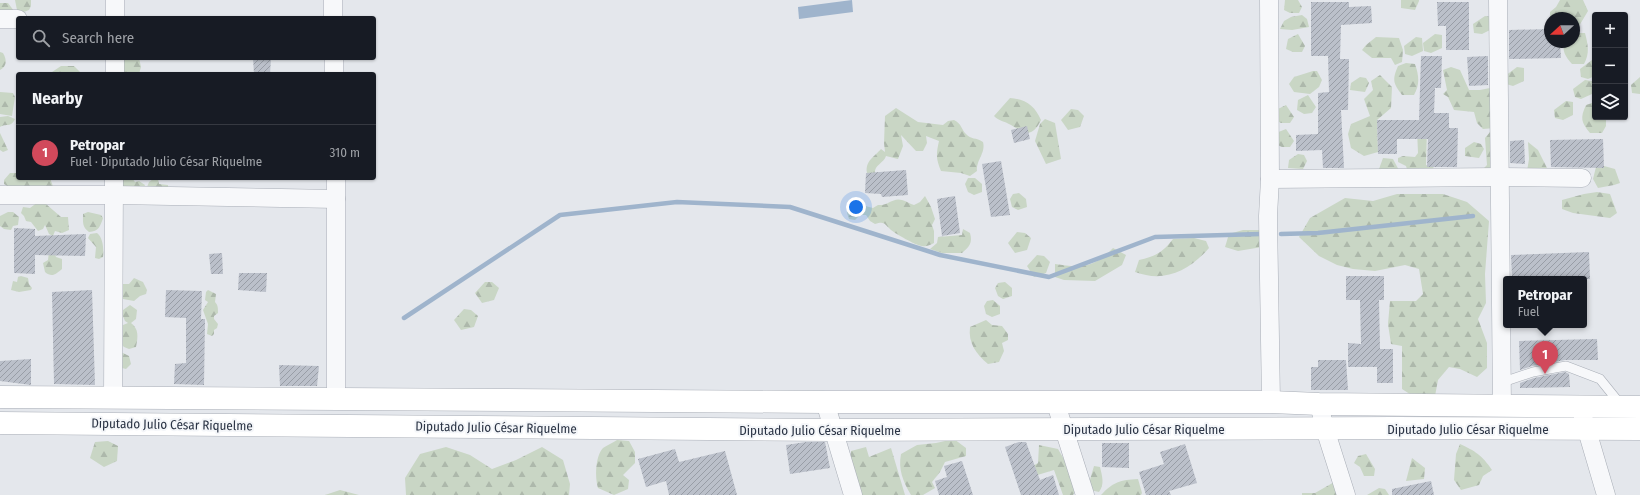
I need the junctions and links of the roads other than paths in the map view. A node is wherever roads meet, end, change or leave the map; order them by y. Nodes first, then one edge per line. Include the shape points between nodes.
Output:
1 (115, 0) edge
2 (333, 0) edge
3 (1269, 0) edge
4 (1498, 0) edge
5 (115, 16) edge
6 (333, 16) edge
7 (0, 20) edge
8 (16, 20) edge
9 (115, 60) edge
10 (334, 60) edge
11 (115, 72) edge
12 (334, 72) edge
13 (1500, 177) junction
14 (1582, 178) dead end
15 (1270, 179) junction
16 (336, 180) edge
17 (114, 186) edge
18 (0, 195) edge
19 (336, 199) junction
20 (1503, 382) junction
21 (0, 397) edge
22 (113, 398) junction
23 (336, 400) junction
24 (1055, 401) junction
25 (825, 402) junction
26 (1271, 402) junction
27 (1319, 404) junction
28 (1396, 405) junction
29 (1502, 406) junction
30 (1581, 407) junction
31 (1632, 407) edge
32 (0, 423) edge
33 (1325, 428) junction
34 (1395, 428) junction
35 (1065, 429) junction
36 (1586, 429) junction
37 (1640, 429) edge
38 (834, 430) junction
39 (853, 495) edge
40 (1086, 495) edge
41 (1346, 495) edge
42 (1606, 495) edge

1 - 5 street
2 - 6 street
3 - 15 street
4 - 13 street
7 - 8 street
9 - 11 street
10 - 12 street
13 - 14 street
13 - 15 street
13 - 20 street
15 - 26 street via 1268,216
16 - 19 street
17 - 18 street
17 - 19 street
17 - 22 street
19 - 23 street
20 - 29 street
20 - 31 lane via 1533,372 1566,366 1600,379
21 - 22 street, Diputado Julio César Riquelme
22 - 23 street, Diputado Julio César Riquelme
23 - 25 street, Diputado Julio César Riquelme
24 - 25 street, Diputado Julio César Riquelme
24 - 26 street, Diputado Julio César Riquelme
24 - 35 street
25 - 38 street
26 - 27 street, Diputado Julio César Riquelme
27 - 28 street, Diputado Julio César Riquelme
27 - 33 street
28 - 29 street, Diputado Julio César Riquelme
28 - 34 street
29 - 30 street, Diputado Julio César Riquelme
30 - 31 street, Diputado Julio César Riquelme
30 - 36 street
32 - 38 street, Diputado Julio César Riquelme
33 - 34 street, Diputado Julio César Riquelme
33 - 35 street, Diputado Julio César Riquelme
33 - 41 street
34 - 36 street, Diputado Julio César Riquelme
35 - 38 street, Diputado Julio César Riquelme
35 - 40 street
36 - 37 street, Diputado Julio César Riquelme
36 - 42 street
38 - 39 street

